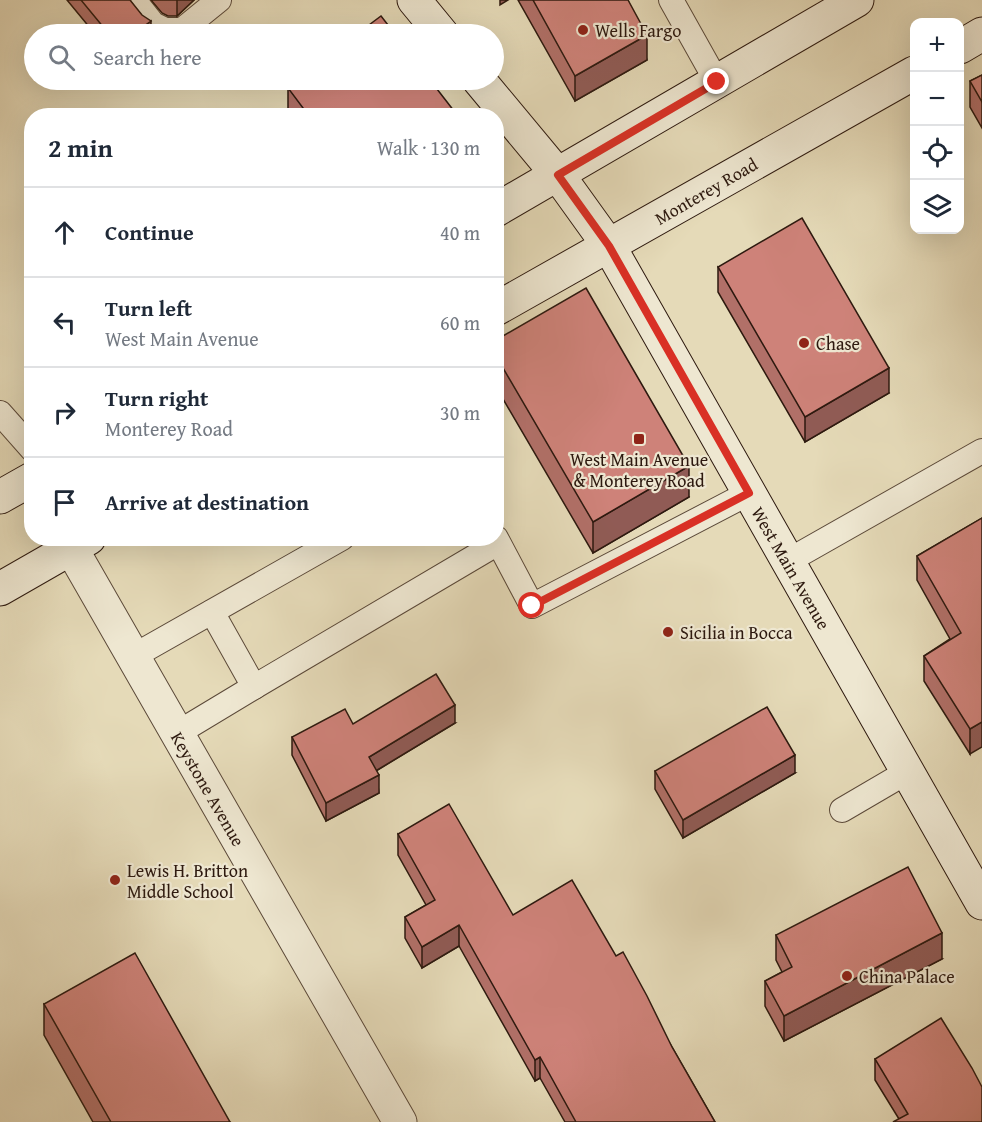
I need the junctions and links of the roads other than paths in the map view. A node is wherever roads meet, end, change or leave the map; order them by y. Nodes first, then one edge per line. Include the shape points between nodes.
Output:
1 (134, 0) edge
2 (219, 0) edge
3 (671, 0) edge
4 (857, 0) edge
5 (418, 2) edge
6 (153, 24) edge
7 (189, 24) edge
8 (434, 24) edge
9 (982, 34) edge
10 (964, 45) edge
11 (910, 76) edge
12 (717, 82) junction
13 (487, 90) edge
14 (502, 108) edge
15 (504, 110) edge
16 (558, 175) junction
17 (504, 205) edge
18 (609, 246) junction
19 (504, 305) edge
20 (0, 413) edge
21 (24, 440) edge
22 (982, 451) edge
23 (24, 484) edge
24 (749, 493) junction
25 (0, 497) edge
26 (75, 546) edge
27 (81, 546) edge
28 (328, 546) edge
29 (489, 546) edge
30 (500, 546) edge
31 (788, 561) junction
32 (0, 589) edge
33 (212, 612) junction
34 (132, 657) junction
35 (254, 687) junction
36 (176, 734) junction
37 (907, 771) junction
38 (842, 810) dead end
39 (982, 903) edge
40 (399, 1122) edge

1 - 6 lane
2 - 7 lane
3 - 12 lane
4 - 12 main road
5 - 8 main road
9 - 10 main road
11 - 18 main road, Monterey Road
12 - 16 main road
13 - 14 main road, West Main Avenue
15 - 16 main road, West Main Avenue
16 - 17 main road
16 - 18 main road, West Main Avenue
18 - 19 main road, Monterey Road
18 - 24 main road, West Main Avenue
20 - 21 lane
22 - 31 lane
23 - 25 main road
24 - 30 lane via 532,606
24 - 31 main road, West Main Avenue
26 - 32 main road
27 - 34 main road, Keystone Avenue
28 - 33 lane
29 - 35 lane
31 - 37 main road, West Main Avenue
33 - 34 lane
33 - 35 lane
34 - 36 main road, Keystone Avenue
35 - 36 lane
36 - 40 main road, Keystone Avenue
37 - 38 lane
37 - 39 main road, West Main Avenue

